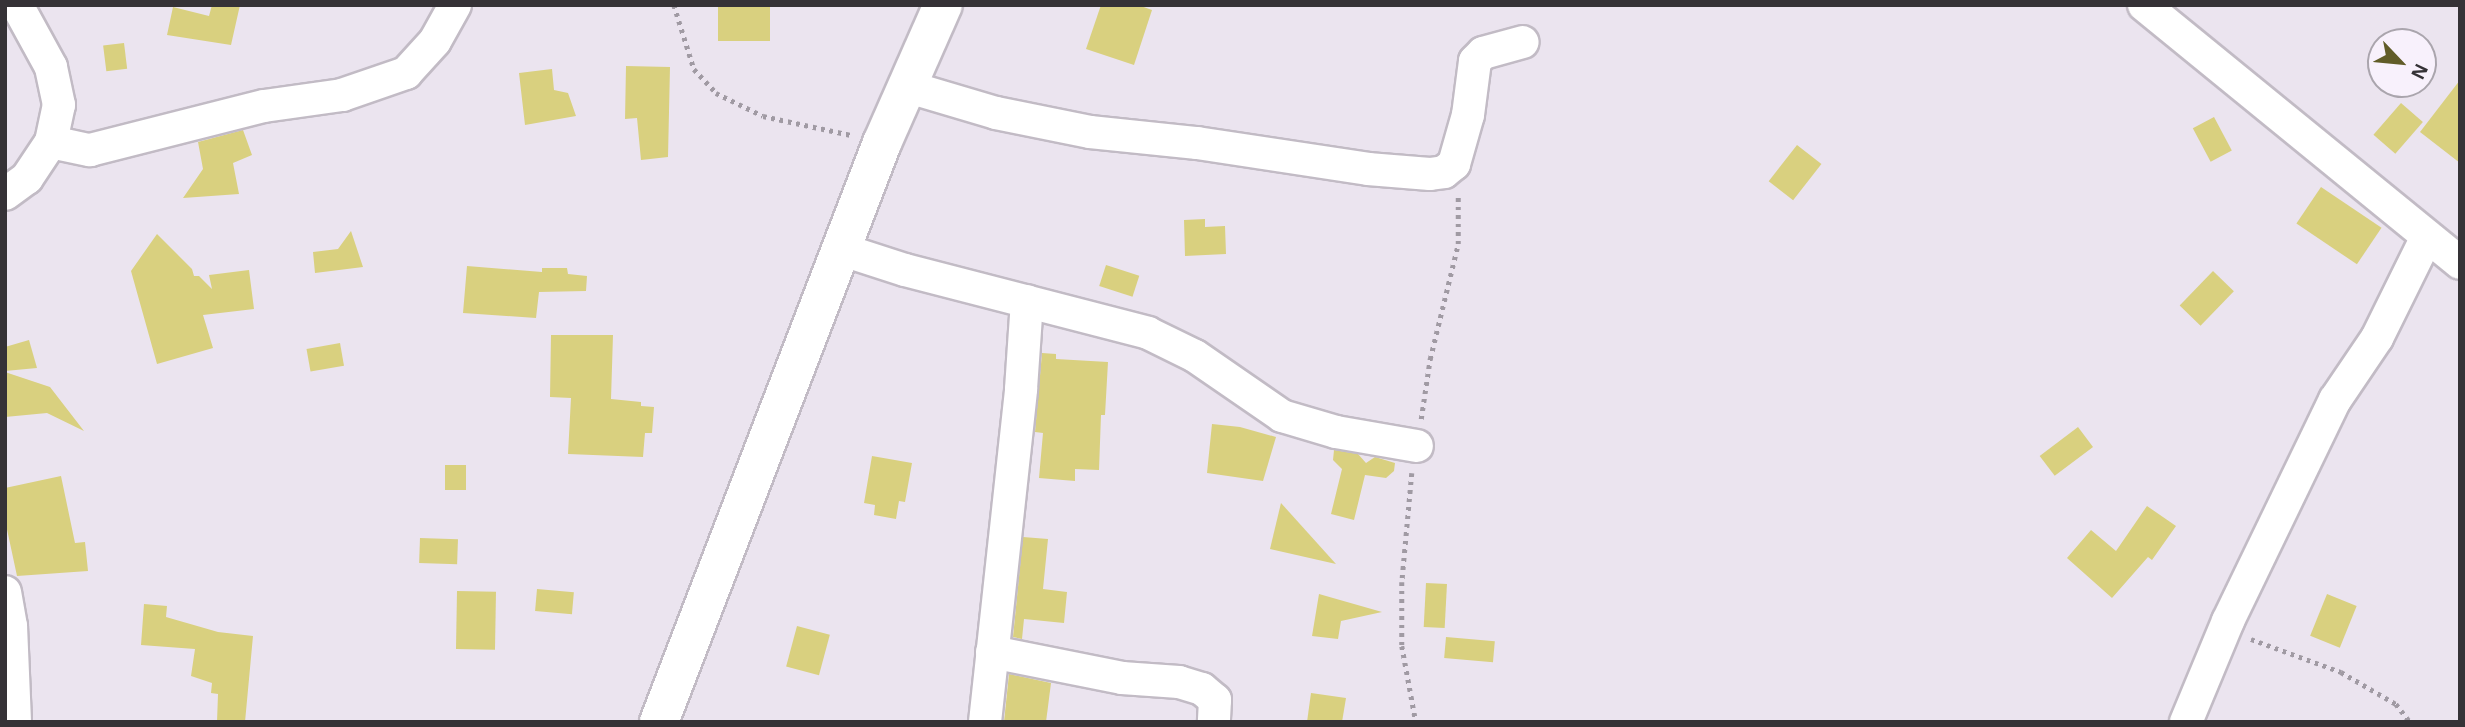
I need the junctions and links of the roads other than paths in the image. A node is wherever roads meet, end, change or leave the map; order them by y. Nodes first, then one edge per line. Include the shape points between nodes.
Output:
1 (18, 5) edge
2 (455, 5) edge
3 (943, 5) edge
4 (2144, 5) edge
5 (1523, 42) dead end
6 (905, 86) junction
7 (51, 142) junction
8 (5, 194) edge
9 (2427, 237) junction
10 (843, 250) junction
11 (2460, 263) edge
12 (1027, 300) junction
13 (1417, 446) dead end
14 (5, 592) edge
15 (992, 652) junction
16 (15, 722) edge
17 (659, 722) edge
18 (985, 722) edge
19 (1214, 722) edge
20 (2186, 722) edge

1 - 7 street via 51,67 59,105
2 - 7 street via 435,41 406,72 342,95 212,117 90,150
3 - 6 highway
4 - 9 street
5 - 6 street via 1483,53 1475,61 1468,115 1454,163 1444,172 1430,174 1090,132 996,113
6 - 10 highway
7 - 8 street via 27,178
9 - 11 street
9 - 20 street via 2377,338 2335,400 2224,628
10 - 12 street
10 - 17 highway
12 - 13 street via 1148,332 1195,356 1282,416 1336,432
12 - 15 street
14 - 16 street
15 - 18 street
15 - 19 street via 1122,678 1179,682 1214,700

